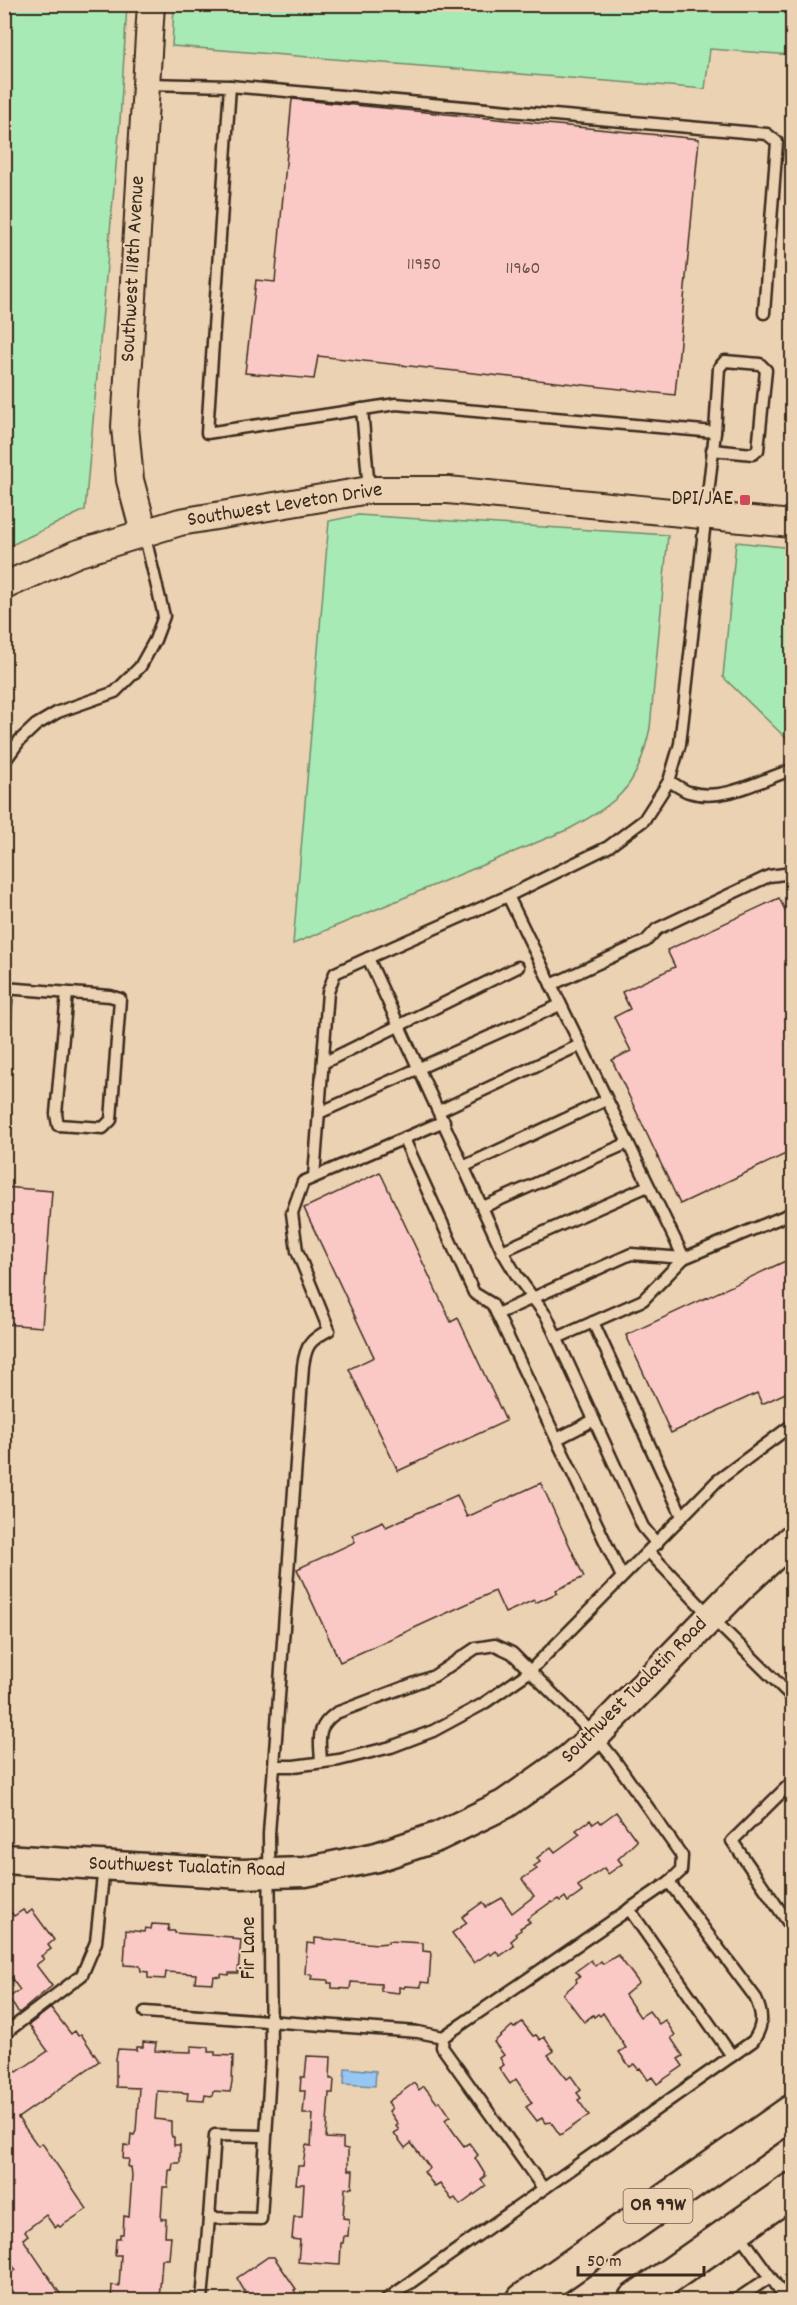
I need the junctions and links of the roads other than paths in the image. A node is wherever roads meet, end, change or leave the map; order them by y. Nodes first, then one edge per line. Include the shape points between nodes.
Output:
1 (151, 4) edge
2 (146, 84) junction
3 (230, 86) junction
4 (764, 313) dead end
5 (362, 409) junction
6 (715, 432) junction
7 (712, 450) junction
8 (369, 490) junction
9 (704, 515) junction
10 (792, 524) edge
11 (144, 532) junction
12 (4, 586) edge
13 (4, 762) edge
14 (792, 770) edge
15 (669, 780) junction
16 (792, 873) edge
17 (508, 896) junction
18 (368, 958) junction
19 (518, 967) dead end
20 (551, 985) junction
21 (6, 989) edge
22 (67, 993) junction
23 (560, 1005) junction
24 (399, 1025) junction
25 (4, 1026) edge
26 (580, 1045) junction
27 (323, 1064) junction
28 (419, 1068) junction
29 (606, 1100) junction
30 (319, 1113) junction
31 (441, 1116) junction
32 (404, 1139) junction
33 (627, 1143) junction
34 (465, 1166) junction
35 (314, 1178) junction
36 (648, 1186) junction
37 (483, 1207) junction
38 (792, 1213) edge
39 (502, 1251) junction
40 (684, 1258) junction
41 (534, 1297) junction
42 (497, 1314) junction
43 (593, 1322) junction
44 (557, 1338) junction
45 (594, 1420) junction
46 (792, 1425) edge
47 (556, 1439) junction
48 (682, 1516) junction
49 (792, 1539) edge
50 (653, 1548) junction
51 (622, 1577) junction
52 (711, 1617) junction
53 (530, 1672) junction
54 (792, 1697) edge
55 (595, 1736) junction
56 (321, 1762) junction
57 (274, 1766) junction
58 (792, 1782) edge
59 (4, 1859) edge
60 (104, 1866) junction
61 (269, 1874) junction
62 (669, 1882) junction
63 (629, 1909) junction
64 (792, 1928) edge
65 (145, 2012) dead end
66 (270, 2021) junction
67 (4, 2034) edge
68 (444, 2037) junction
69 (732, 2056) junction
70 (792, 2112) edge
71 (266, 2136) junction
72 (543, 2188) junction
73 (792, 2190) edge
74 (209, 2218) junction
75 (736, 2230) junction
76 (770, 2277) junction
77 (202, 2301) edge
78 (386, 2301) edge
79 (524, 2301) edge
80 (635, 2301) edge
81 (736, 2301) edge
82 (787, 2301) edge

1 - 2 street, Southwest 118th Avenue
2 - 3 lane
2 - 11 street, Southwest 118th Avenue via 125,427 130,480
3 - 4 lane via 767,134 777,142
3 - 5 lane via 207,433
5 - 6 lane via 396,404
5 - 8 lane
6 - 7 lane
6 - 7 lane via 719,368 725,361 760,364 766,370 758,450 753,454
7 - 9 lane
8 - 9 street, Southwest Leveton Drive via 448,489
8 - 11 street, Southwest Leveton Drive via 191,520
9 - 10 street, Southwest Leveton Drive
9 - 15 lane via 680,744
11 - 12 street, Southwest Leveton Drive via 76,554
11 - 13 lane via 164,616 140,667 115,692 58,712 36,725
14 - 15 lane via 736,790 711,794 690,792
15 - 17 lane via 644,820 608,847
16 - 20 lane via 769,876 657,929 646,941
17 - 18 lane
17 - 20 lane
18 - 24 lane
18 - 27 lane via 335,973 328,992
19 - 24 lane
20 - 23 lane
21 - 22 lane
21 - 25 lane
22 - 22 lane via 120,999 111,1120 103,1128 58,1125
23 - 26 lane
23 - 28 lane
24 - 27 lane
24 - 28 lane
26 - 29 lane
26 - 31 lane
27 - 30 lane
28 - 30 lane
28 - 31 lane
29 - 33 lane
29 - 34 lane
30 - 35 lane
31 - 32 lane
31 - 34 lane
32 - 35 lane
32 - 42 lane via 474,1293 492,1304
33 - 36 lane
33 - 37 lane
34 - 37 lane
35 - 57 lane, Fir Lane via 303,1182 292,1213 297,1251 329,1330 312,1339 303,1366
36 - 39 lane
36 - 40 lane
37 - 39 lane
38 - 40 lane
39 - 41 lane
40 - 41 lane via 631,1254
40 - 43 lane via 643,1300
41 - 42 lane
41 - 44 lane
42 - 47 lane
43 - 44 lane
43 - 48 lane
44 - 45 lane
45 - 47 lane
45 - 50 lane
46 - 48 lane via 717,1481
47 - 51 lane
48 - 50 lane
49 - 52 main road, Southwest Tualatin Road
50 - 51 lane
50 - 52 lane
51 - 53 lane
52 - 54 lane
52 - 55 main road, Southwest Tualatin Road
53 - 55 lane
53 - 56 lane via 433,1731 391,1747
53 - 56 lane via 512,1653 495,1645 476,1648 434,1676 324,1721
55 - 61 main road, Southwest Tualatin Road via 505,1804 436,1837 341,1866
55 - 62 lane via 682,1857 681,1871
56 - 57 lane
57 - 61 lane, Fir Lane
58 - 64 lane via 732,1841
59 - 60 main road, Southwest Tualatin Road
60 - 61 main road, Southwest Tualatin Road
60 - 67 lane via 96,1942 82,1976
61 - 66 lane, Fir Lane
62 - 63 lane
62 - 69 lane via 755,1997 762,2013 753,2041
63 - 68 lane
63 - 69 lane
65 - 66 lane
66 - 68 lane
66 - 71 lane, Fir Lane
68 - 72 lane via 442,2047
69 - 72 lane
70 - 79 highway, OR 99W
71 - 74 lane via 215,2135
71 - 74 lane, Fir Lane via 261,2219
72 - 78 lane
73 - 75 highway, OR 99W
74 - 77 lane
75 - 76 lane
75 - 80 highway, OR 99W
76 - 81 lane
76 - 82 lane

